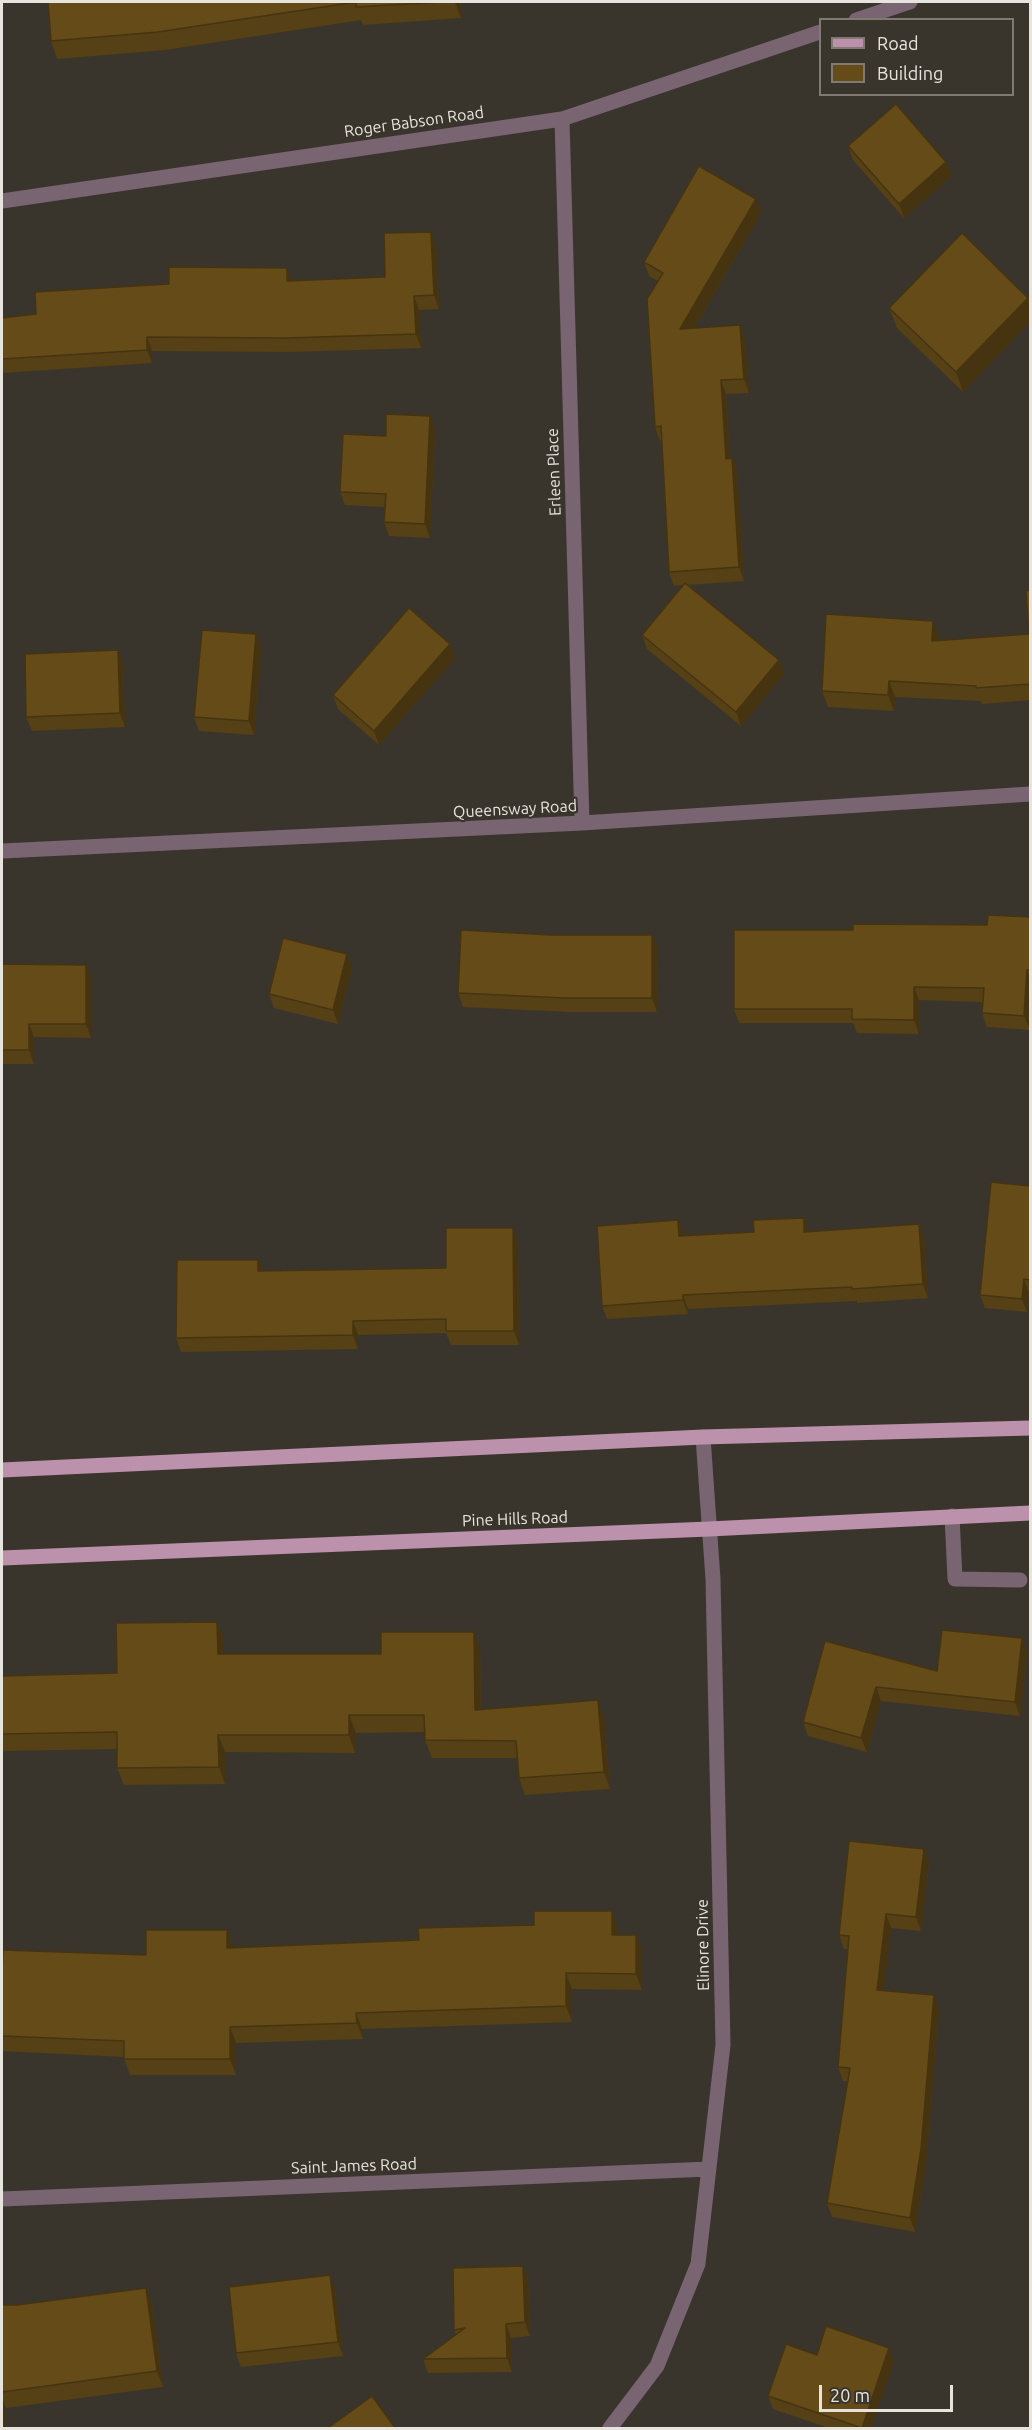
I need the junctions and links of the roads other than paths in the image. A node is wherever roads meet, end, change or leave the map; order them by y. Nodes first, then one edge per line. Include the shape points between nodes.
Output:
1 (910, 2) edge
2 (862, 18) edge
3 (819, 32) edge
4 (562, 119) junction
5 (2, 201) edge
6 (1030, 794) edge
7 (582, 824) junction
8 (2, 850) edge
9 (1030, 1428) edge
10 (703, 1437) junction
11 (2, 1470) edge
12 (1030, 1513) edge
13 (952, 1516) junction
14 (709, 1529) junction
15 (2, 1558) edge
16 (1020, 1580) dead end
17 (709, 2169) junction
18 (2, 2199) edge
19 (610, 2428) edge

1 - 2 street
3 - 4 street, Roger Babson Road
4 - 5 street, Roger Babson Road
4 - 7 street, Erleen Place
6 - 7 street, Queensway Road
7 - 8 street, Queensway Road
9 - 10 main road
10 - 11 main road
10 - 14 street, Elinore Drive
12 - 13 main road, Pine Hills Road
13 - 14 main road, Pine Hills Road
13 - 16 street via 955,1579
14 - 15 main road, Pine Hills Road
14 - 17 street, Elinore Drive via 723,2044
17 - 18 street, Saint James Road
17 - 19 street, Elinore Drive via 698,2264 657,2366

